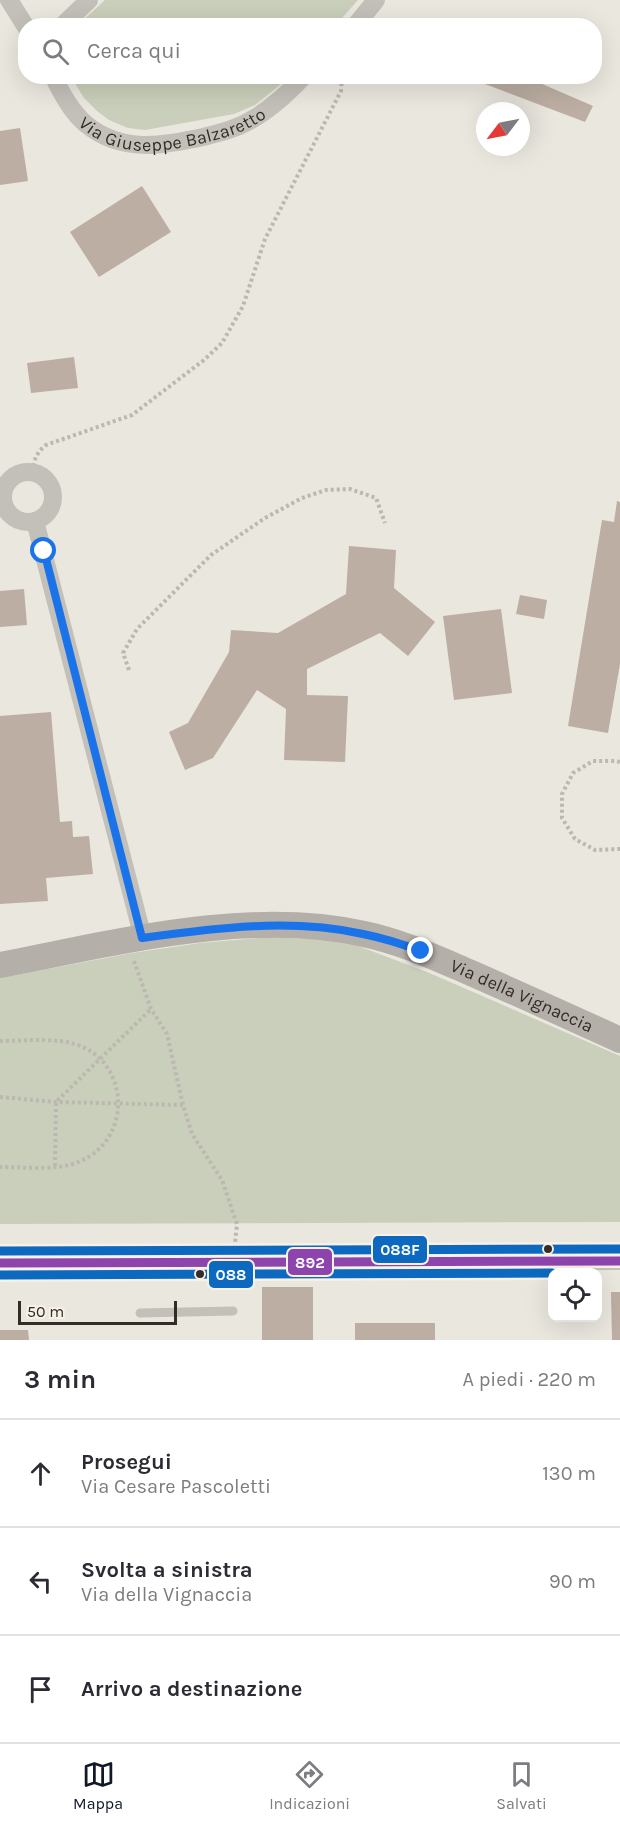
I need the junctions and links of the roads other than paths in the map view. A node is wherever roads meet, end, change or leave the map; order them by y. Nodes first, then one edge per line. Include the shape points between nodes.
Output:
1 (9, 0) edge
2 (89, 0) edge
3 (376, 0) edge
4 (20, 18) edge
5 (70, 18) edge
6 (361, 18) edge
7 (58, 84) edge
8 (295, 84) edge
9 (36, 521) junction
10 (142, 938) junction
11 (0, 965) edge
12 (620, 1040) edge
13 (620, 1262) edge
14 (0, 1263) edge
15 (233, 1311) dead end
16 (140, 1313) dead end

1 - 4 street
2 - 5 street
3 - 6 street
7 - 8 street, Via Giuseppe Balzaretto via 78,117 92,129 118,141 148,146 180,142 238,126 268,109
9 - 9 street via 20,520 7,510 6,487 24,472 40,475 53,495 49,511
9 - 10 street
10 - 11 street, Via della Vignaccia
10 - 12 street, Via della Vignaccia via 266,925 362,933 421,951
13 - 14 street
15 - 16 lane

